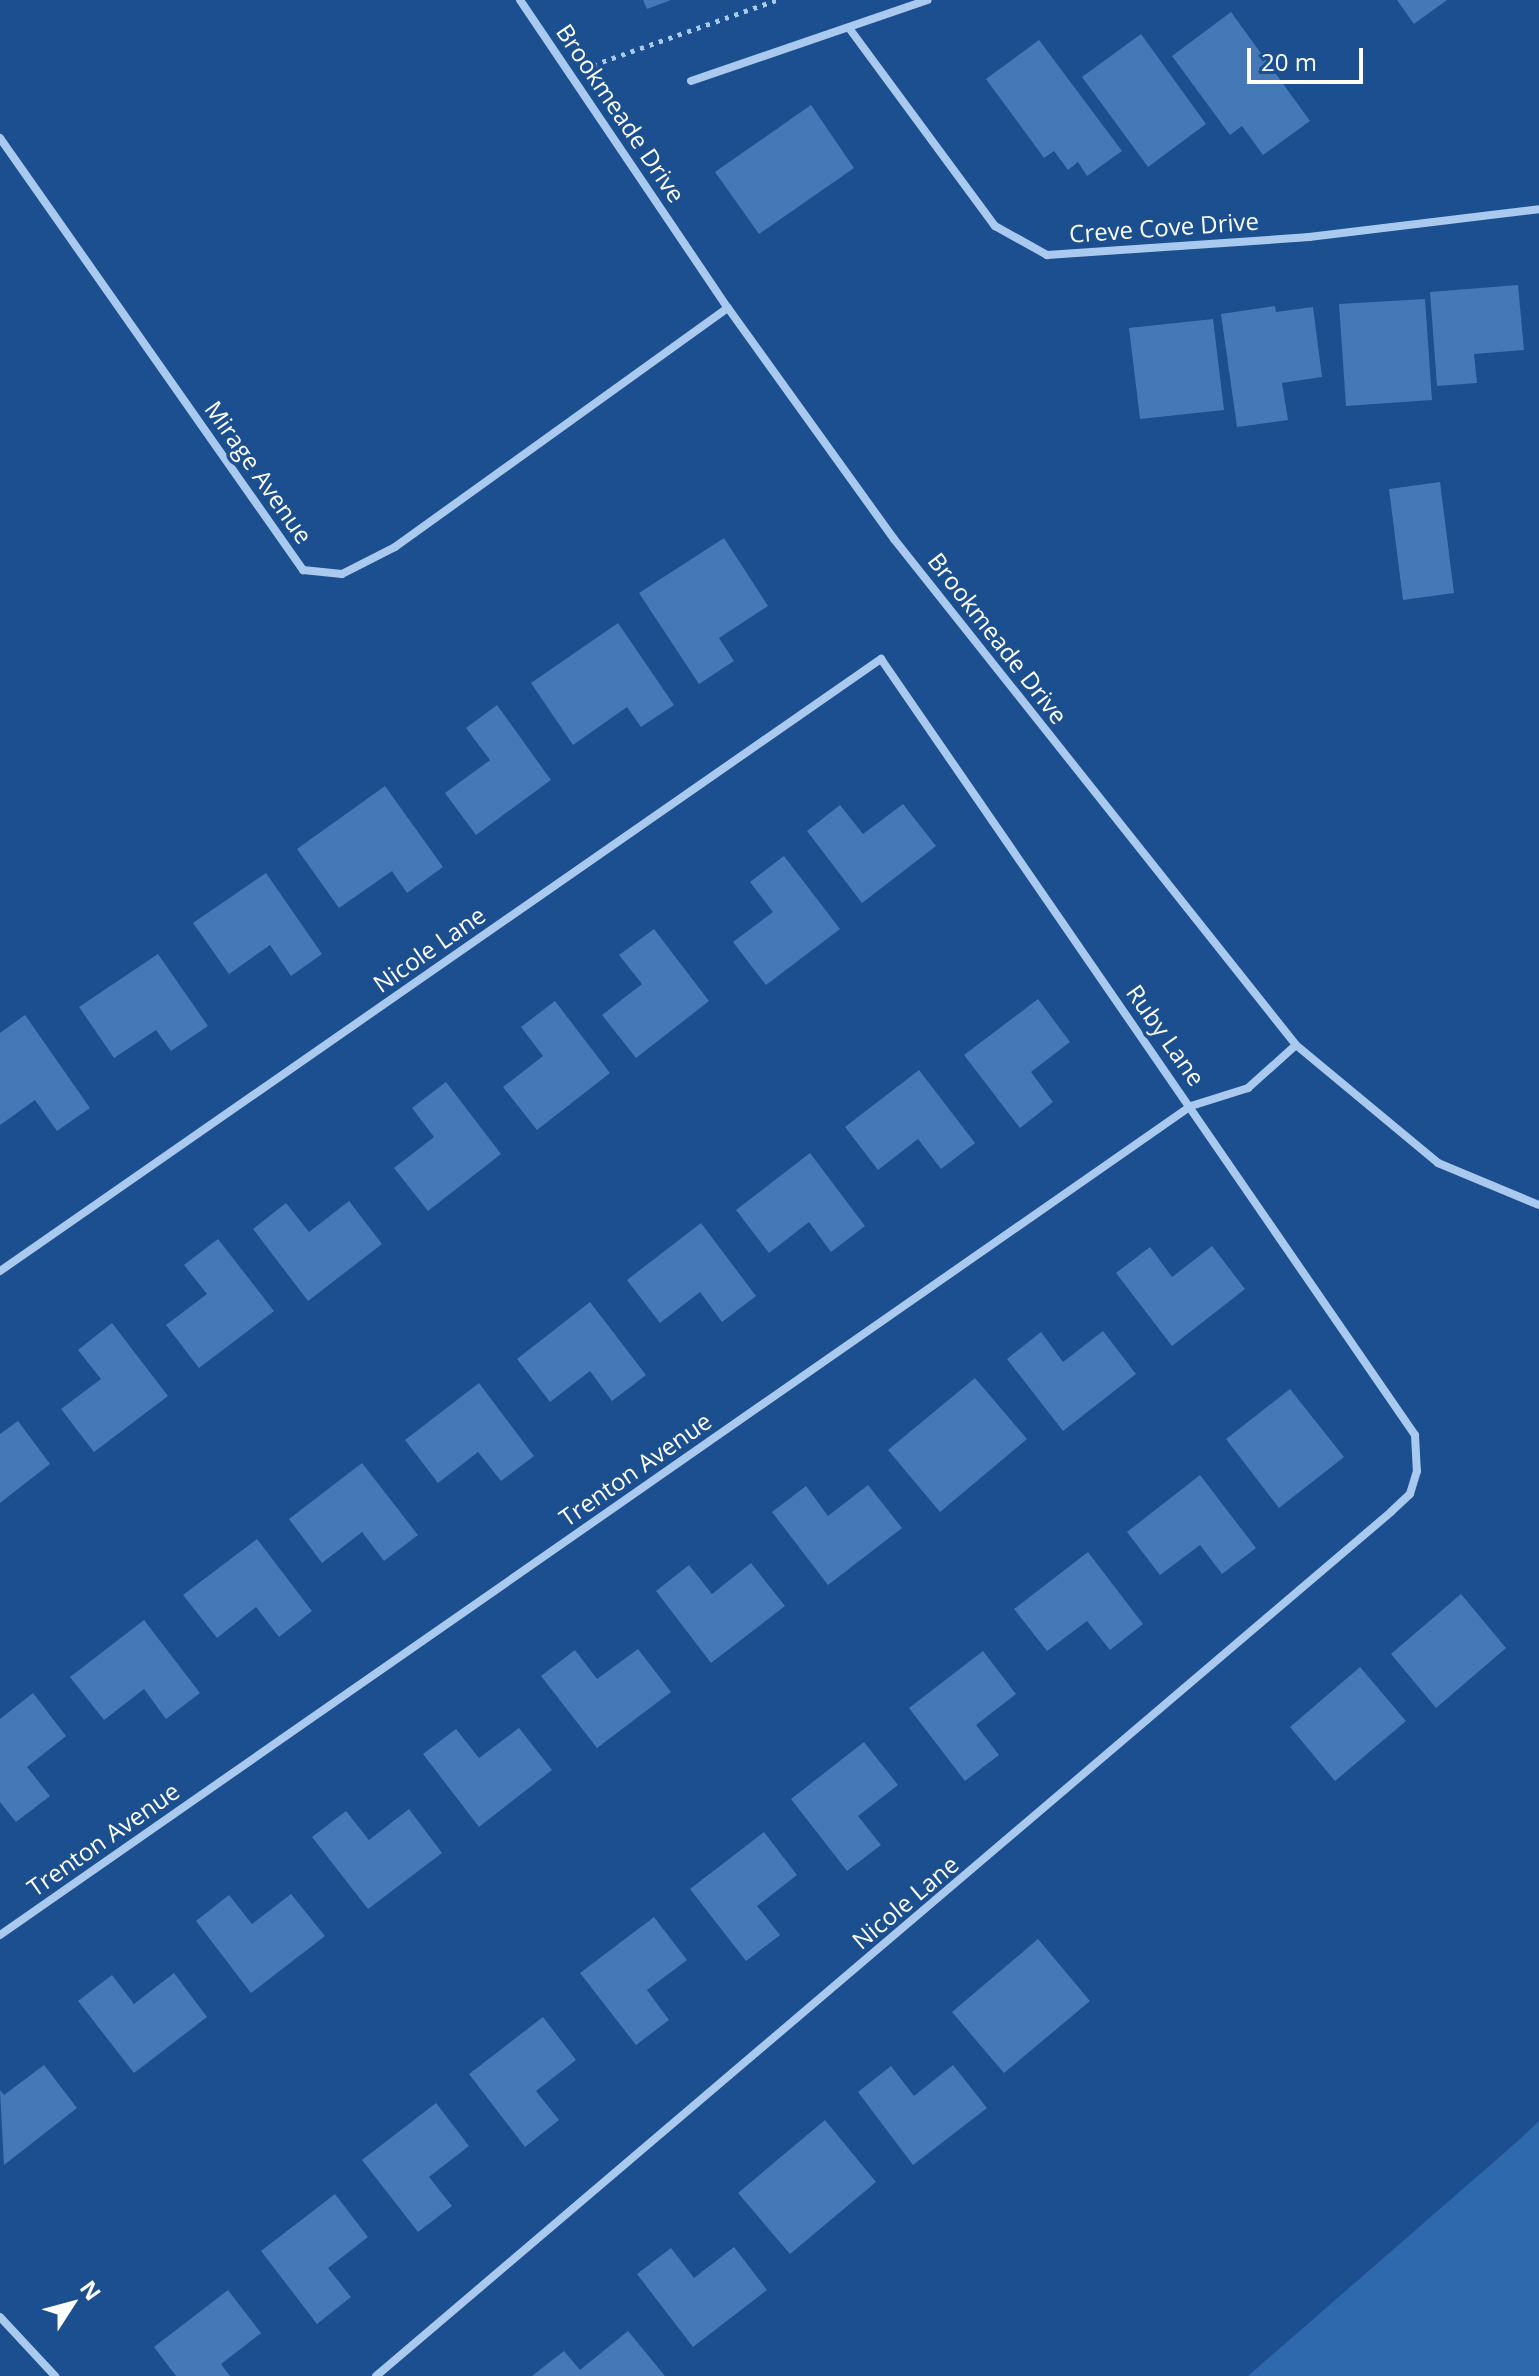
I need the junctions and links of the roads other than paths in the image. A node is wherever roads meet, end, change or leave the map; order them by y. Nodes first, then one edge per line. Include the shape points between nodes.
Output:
1 (520, 0) edge
2 (927, 0) edge
3 (849, 28) junction
4 (691, 81) dead end
5 (0, 138) edge
6 (1539, 209) edge
7 (728, 308) junction
8 (881, 659) joint
9 (1296, 1045) junction
10 (1191, 1106) junction
11 (1539, 1205) edge
12 (0, 1271) edge
13 (1415, 1435) joint
14 (0, 1935) edge
15 (0, 2317) edge
16 (55, 2376) edge
17 (376, 2376) edge

1 - 7 street, Brookmeade Drive
2 - 3 street
3 - 4 street
3 - 6 street, Creve Cove Drive via 995,226 1047,255 1309,237
5 - 7 street, Mirage Avenue via 303,570 342,574 395,547
7 - 9 street, Brookmeade Drive via 894,539
8 - 10 street, Ruby Lane
8 - 12 street, Nicole Lane
9 - 10 street, Trenton Avenue via 1248,1088
9 - 11 street, Brookmeade Drive via 1438,1163
10 - 13 street, Ruby Lane
10 - 14 street, Trenton Avenue
13 - 17 street, Nicole Lane via 1417,1471 1410,1494 1391,1512
15 - 16 street

